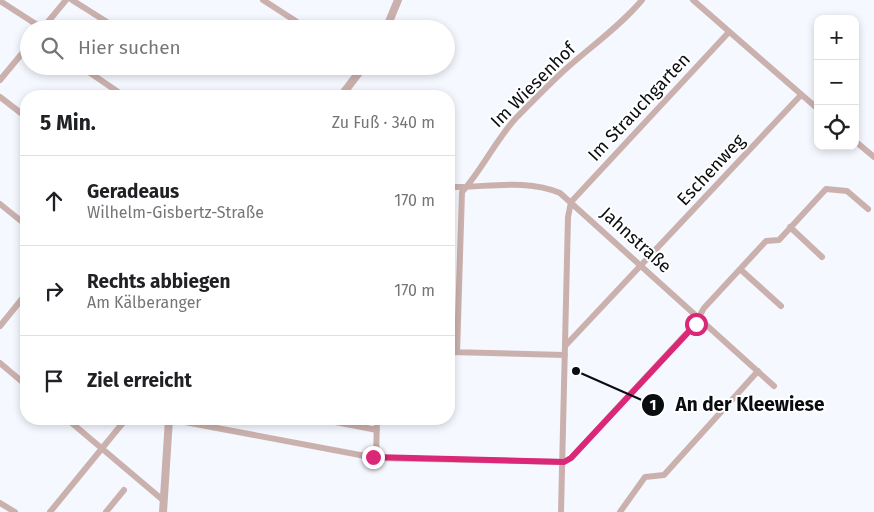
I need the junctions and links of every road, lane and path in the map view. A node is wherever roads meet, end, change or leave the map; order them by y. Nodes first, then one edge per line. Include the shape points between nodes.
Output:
1 (66, 0) edge
2 (72, 0) edge
3 (263, 0) edge
4 (398, 0) edge
5 (642, 0) edge
6 (693, 0) edge
7 (0, 1) edge
8 (30, 20) edge
9 (49, 20) edge
10 (104, 20) edge
11 (294, 20) edge
12 (390, 20) edge
13 (729, 32) junction
14 (20, 55) edge
15 (93, 75) edge
16 (357, 75) edge
17 (0, 80) edge
18 (115, 90) edge
19 (346, 90) edge
20 (801, 95) junction
21 (0, 97) edge
22 (814, 106) edge
23 (20, 112) edge
24 (859, 145) edge
25 (874, 157) edge
26 (455, 187) edge
27 (466, 188) junction
28 (571, 202) junction
29 (0, 204) edge
30 (868, 210) dead end
31 (20, 220) edge
32 (790, 228) junction
33 (822, 257) dead end
34 (642, 265) junction
35 (740, 269) junction
36 (20, 301) edge
37 (781, 306) dead end
38 (699, 317) junction
39 (0, 326) edge
40 (566, 346) junction
41 (457, 352) joint
42 (565, 355) junction
43 (0, 363) edge
44 (758, 371) junction
45 (20, 380) edge
46 (774, 386) dead end
47 (74, 425) edge
48 (121, 425) edge
49 (169, 425) edge
50 (201, 425) edge
51 (351, 425) edge
52 (377, 425) edge
53 (377, 430) junction
54 (102, 448) junction
55 (376, 458) junction
56 (564, 462) junction
57 (124, 490) dead end
58 (0, 503) edge
59 (163, 506) edge
60 (16, 512) edge
61 (50, 512) edge
62 (106, 512) edge
63 (561, 512) edge
64 (620, 512) edge

1 - 9 street
2 - 10 street
3 - 11 street
4 - 12 street
5 - 27 street, Im Wiesenhof via 515,119
6 - 13 street
7 - 8 street
13 - 20 street
13 - 28 street, Im Strauchgarten
14 - 17 street
15 - 18 street
16 - 19 street
20 - 22 street
20 - 34 street, Eschenweg
21 - 23 street
24 - 25 street
26 - 27 street, Jahnstraße
27 - 28 street, Jahnstraße via 540,186 560,193
27 - 41 street, Im Wiesenhof via 462,192
28 - 34 street, Jahnstraße
28 - 40 street
29 - 31 street
30 - 32 street via 847,191 826,189
32 - 33 street
32 - 35 street via 779,240 766,241
34 - 38 street, Jahnstraße
34 - 40 street, Eschenweg
35 - 37 street
35 - 38 street
36 - 39 street
38 - 44 street, Jahnstraße
38 - 56 street via 578,451
40 - 42 street
41 - 42 street
42 - 56 street
43 - 45 street
44 - 46 street, Jahnstraße
44 - 64 street via 664,475 645,477
47 - 54 street
48 - 54 street
49 - 59 street
50 - 55 street
51 - 53 street
52 - 53 street
53 - 55 street
54 - 59 street
54 - 61 street
55 - 56 street
56 - 63 street
57 - 62 street
58 - 60 street

